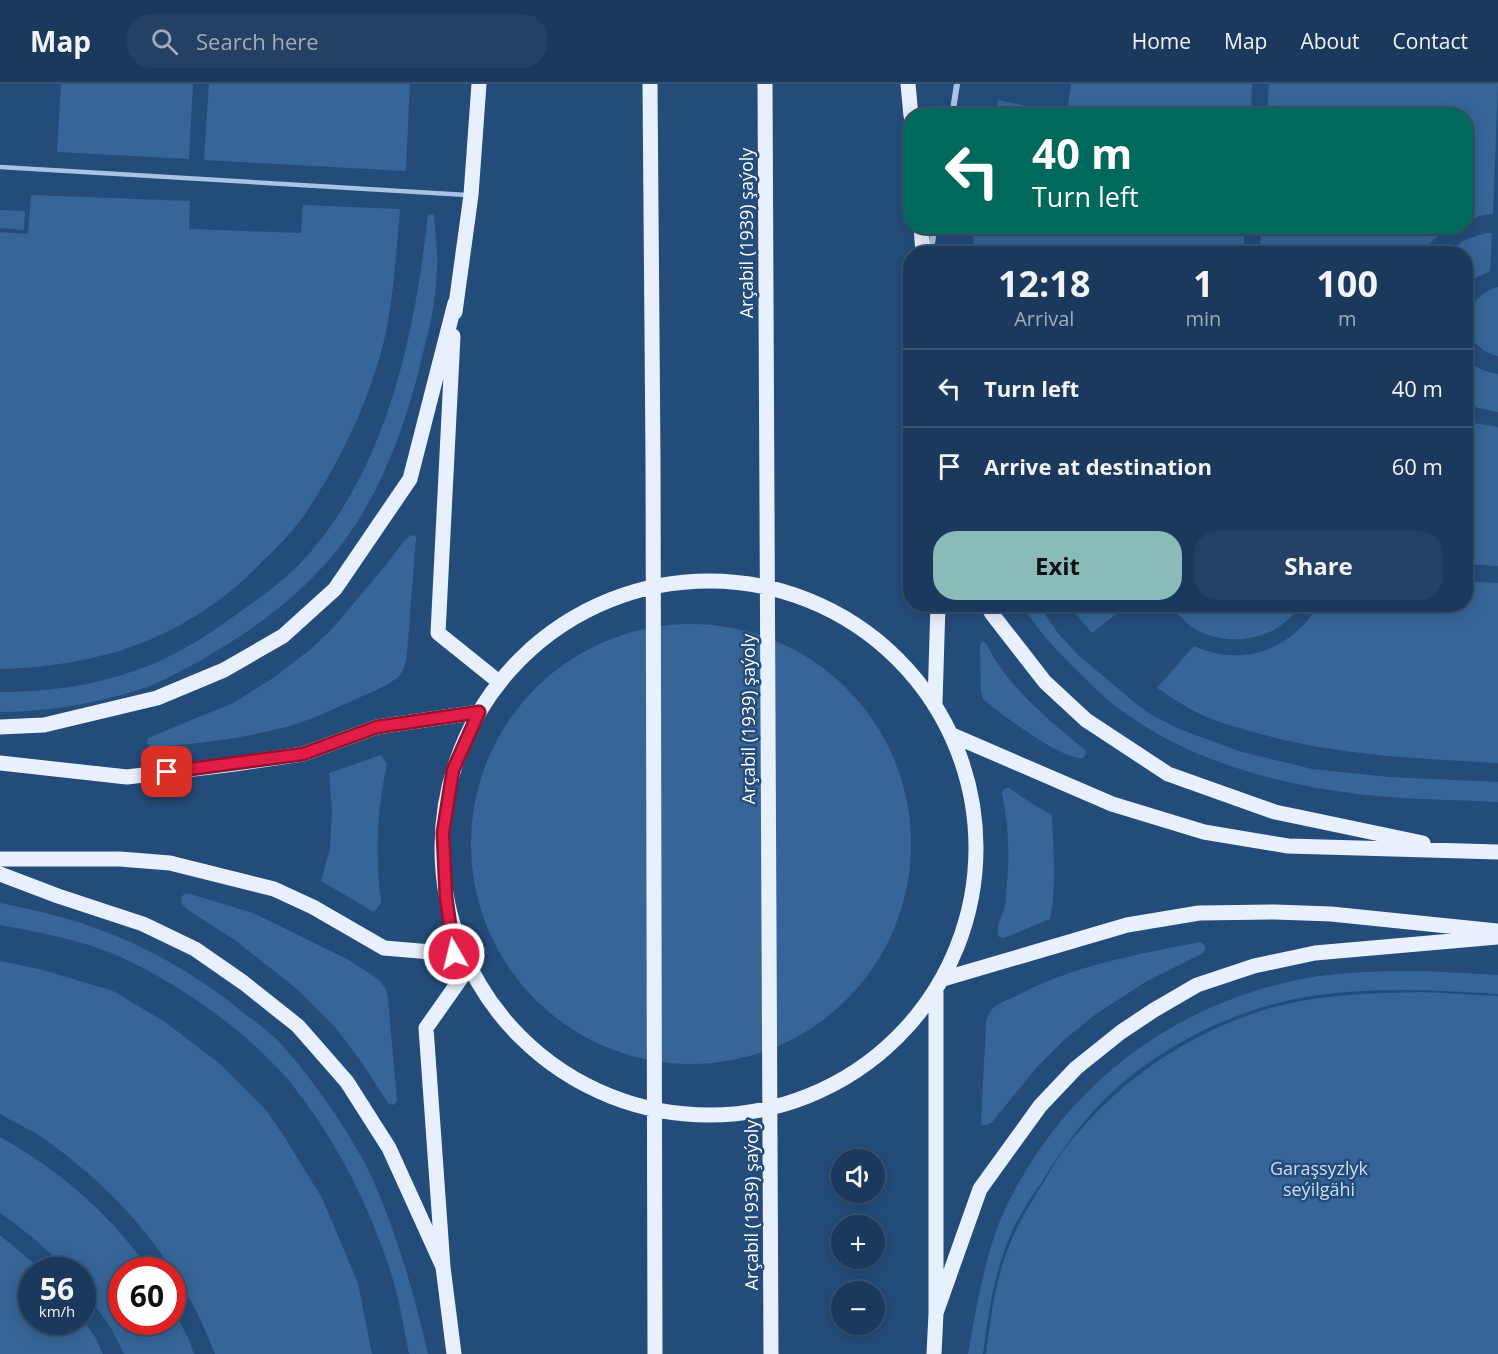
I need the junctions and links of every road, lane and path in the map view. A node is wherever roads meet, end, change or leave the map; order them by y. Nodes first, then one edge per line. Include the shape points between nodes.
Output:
1 (479, 84) edge
2 (650, 84) edge
3 (765, 84) edge
4 (908, 84) edge
5 (957, 84) edge
6 (910, 108) edge
7 (953, 108) edge
8 (0, 167) edge
9 (471, 195) junction
10 (455, 303) junction
11 (938, 612) edge
12 (991, 612) edge
13 (499, 681) junction
14 (935, 703) junction
15 (479, 712) junction
16 (0, 727) edge
17 (952, 735) junction
18 (0, 763) edge
19 (1461, 851) junction
20 (1498, 852) edge
21 (0, 859) edge
22 (0, 874) edge
23 (1498, 931) edge
24 (1498, 937) edge
25 (454, 954) junction
26 (464, 974) junction
27 (939, 986) junction
28 (443, 1267) junction
29 (936, 1313) junction
30 (454, 1354) edge
31 (655, 1354) edge
32 (771, 1354) edge
33 (934, 1354) edge

1 - 9 main road
2 - 31 main road
3 - 32 main road, Arçabil (1939) şaýoly
4 - 6 main road
5 - 7 street
8 - 9 lane
9 - 10 main road
10 - 13 main road via 438,633
10 - 16 main road via 410,479 335,589 283,636 224,670 157,698 44,725
11 - 14 main road
12 - 19 main road via 1045,682 1086,720 1168,774 1275,812
13 - 14 main road via 544,636 599,604 659,584 723,580 785,590 844,615 894,654
13 - 15 main road
14 - 17 main road
15 - 18 main road via 377,727 303,754 127,777
15 - 25 main road via 453,770 443,833
17 - 19 main road via 1113,804 1204,832 1288,846
17 - 27 main road via 974,808 975,885
19 - 20 main road
21 - 25 main road via 170,863 274,889 384,948
22 - 28 main road via 143,924 195,950 298,1026 347,1082 389,1148
23 - 27 main road via 1331,914 1199,913 1127,925
24 - 29 main road via 1315,953 1254,966 1197,986 1121,1032 1076,1068 1040,1106 980,1189
25 - 26 main road
26 - 27 main road via 531,1048 585,1086 647,1109 713,1117 778,1107 840,1083 893,1044
26 - 28 main road via 426,1028
27 - 29 main road
28 - 30 main road
29 - 33 main road

